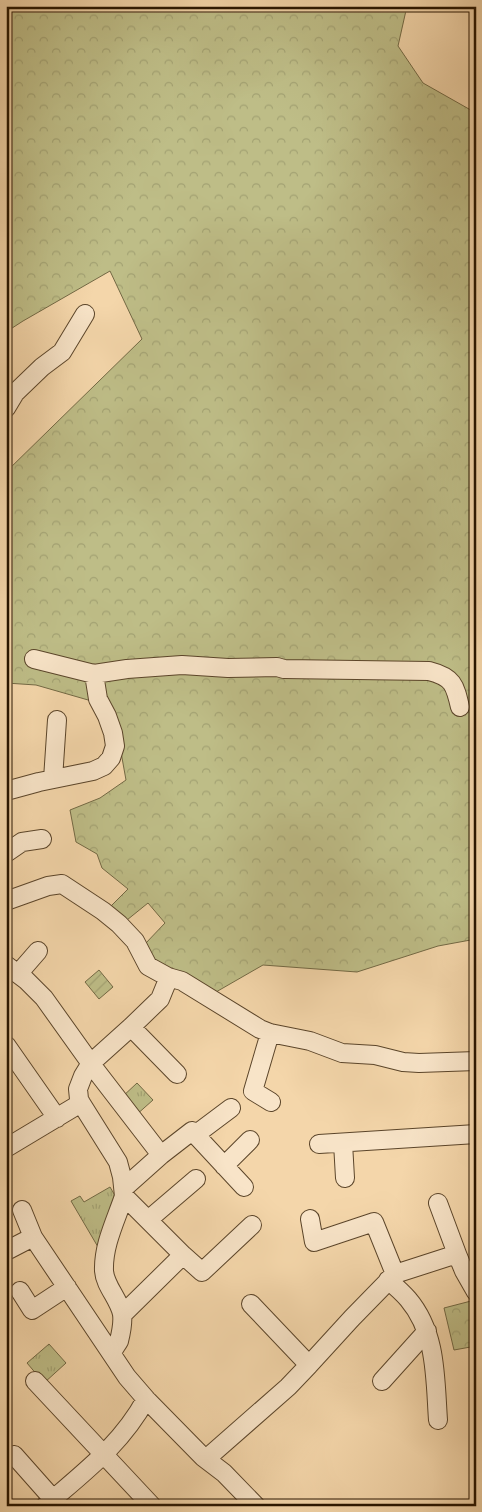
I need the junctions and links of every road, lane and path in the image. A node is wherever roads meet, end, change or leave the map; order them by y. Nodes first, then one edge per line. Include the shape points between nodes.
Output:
1 (86, 314) dead end
2 (6, 408) edge
3 (34, 659) dead end
4 (94, 674) junction
5 (460, 707) dead end
6 (57, 720) dead end
7 (53, 779) junction
8 (6, 792) edge
9 (42, 839) dead end
10 (6, 853) edge
11 (6, 901) edge
12 (38, 951) dead end
13 (12, 969) edge
14 (169, 977) junction
15 (131, 1028) junction
16 (270, 1033) junction
17 (6, 1045) edge
18 (476, 1061) edge
19 (91, 1063) junction
20 (177, 1074) dead end
21 (271, 1102) dead end
22 (81, 1103) junction
23 (231, 1108) dead end
24 (57, 1118) junction
25 (476, 1134) edge
26 (195, 1135) junction
27 (250, 1140) dead end
28 (343, 1143) junction
29 (319, 1144) dead end
30 (6, 1148) edge
31 (161, 1155) junction
32 (224, 1166) junction
33 (345, 1178) dead end
34 (196, 1179) dead end
35 (244, 1187) dead end
36 (124, 1192) junction
37 (438, 1203) dead end
38 (22, 1210) dead end
39 (310, 1219) dead end
40 (148, 1220) junction
41 (252, 1225) dead end
42 (34, 1237) junction
43 (6, 1251) edge
44 (457, 1254) junction
45 (183, 1255) junction
46 (391, 1277) junction
47 (67, 1287) junction
48 (20, 1291) dead end
49 (476, 1292) edge
50 (251, 1304) dead end
51 (122, 1315) junction
52 (427, 1331) junction
53 (112, 1354) junction
54 (309, 1365) junction
55 (35, 1381) dead end
56 (382, 1381) dead end
57 (146, 1399) junction
58 (438, 1420) dead end
59 (105, 1454) junction
60 (14, 1455) dead end
61 (206, 1460) junction
62 (49, 1502) edge
63 (152, 1506) edge
64 (256, 1506) edge

1 - 2 street via 62,352 15,393
3 - 4 street
4 - 5 street via 182,665 429,671 438,673 456,688
4 - 7 street via 98,699 108,716 116,746 104,766
6 - 7 street
7 - 8 street
9 - 10 street via 22,842
11 - 14 street via 62,884 119,924 135,941 148,966
12 - 13 street
13 - 19 street via 44,998
14 - 15 street via 160,999
14 - 16 street via 182,981
15 - 19 street
15 - 20 street
16 - 18 street via 310,1041 342,1053 375,1055 403,1062
16 - 21 street via 253,1091
17 - 24 street
19 - 22 street via 78,1089
19 - 31 street
22 - 24 street
22 - 36 street via 118,1162
23 - 26 street
24 - 30 street
25 - 28 street
26 - 31 street via 192,1131
26 - 32 street
27 - 32 street
28 - 29 street
28 - 33 street
31 - 36 street
32 - 35 street
34 - 40 street
36 - 40 street
36 - 51 street via 106,1251 104,1272
37 - 44 street
38 - 42 street
39 - 46 street via 314,1242 374,1222
40 - 45 street
41 - 45 street via 202,1272
42 - 43 street
42 - 47 street
44 - 46 street
44 - 49 street
45 - 51 street
46 - 52 street
46 - 54 street
47 - 48 street via 32,1310
47 - 53 street
50 - 54 street
51 - 53 street via 119,1342
52 - 56 street
52 - 58 street via 432,1350
53 - 57 street
54 - 61 street
55 - 59 street
57 - 59 street via 138,1414
57 - 61 street
59 - 62 street
59 - 63 street
60 - 62 street
61 - 64 street via 224,1473

